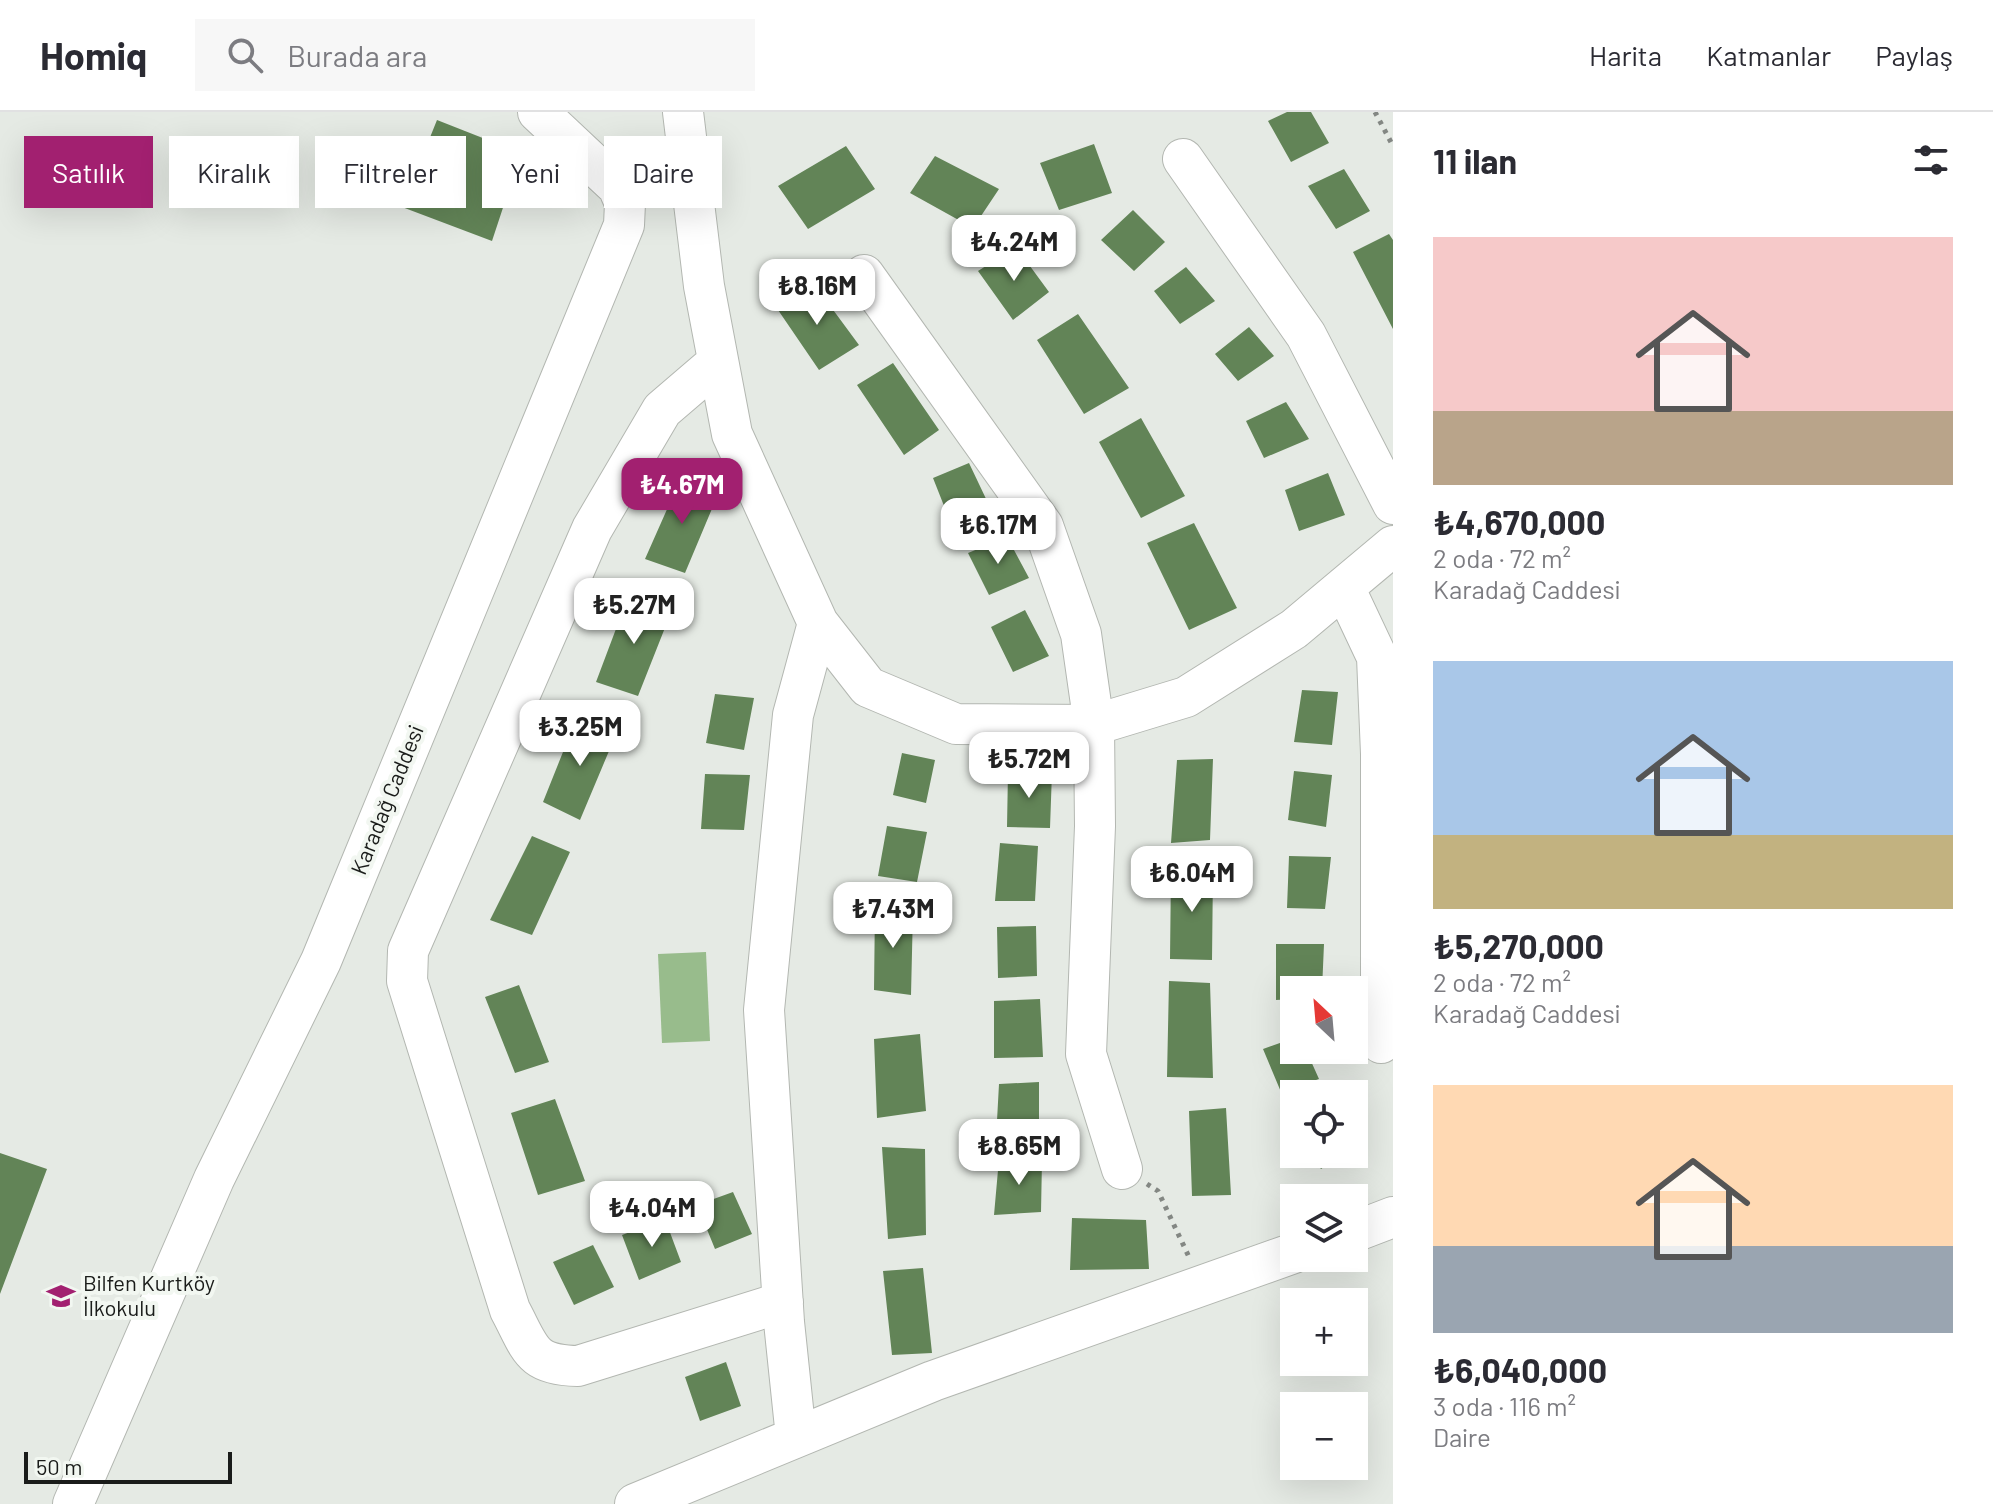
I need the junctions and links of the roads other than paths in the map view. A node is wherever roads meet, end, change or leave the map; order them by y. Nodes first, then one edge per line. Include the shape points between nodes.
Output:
1 (538, 112) edge
2 (683, 112) edge
3 (1183, 159) dead end
4 (864, 275) dead end
5 (718, 362) junction
6 (1393, 504) edge
7 (1393, 546) edge
8 (1344, 587) junction
9 (818, 623) junction
10 (1094, 725) junction
11 (1381, 1043) dead end
12 (1122, 1169) road end
13 (1393, 1217) edge
14 (1368, 1227) edge
15 (1280, 1258) edge
16 (783, 1302) junction
17 (796, 1437) junction
18 (73, 1504) edge
19 (635, 1504) edge

1 - 18 street, Karadağ Caddesi via 618,187 625,203 624,225 321,961 214,1179
2 - 5 street
3 - 6 street via 1306,335
4 - 10 street via 1043,526 1081,634
5 - 9 street via 732,434
5 - 16 street via 662,410 592,529 408,951 407,981 510,1310 533,1353 548,1365 578,1366
7 - 8 street
8 - 10 street via 1294,629 1186,697
8 - 11 street via 1377,657
9 - 10 street via 868,687 956,724
9 - 16 street via 793,715 764,1010
10 - 12 street via 1086,1054
13 - 14 street
15 - 17 street via 933,1381
16 - 17 street
17 - 19 street

